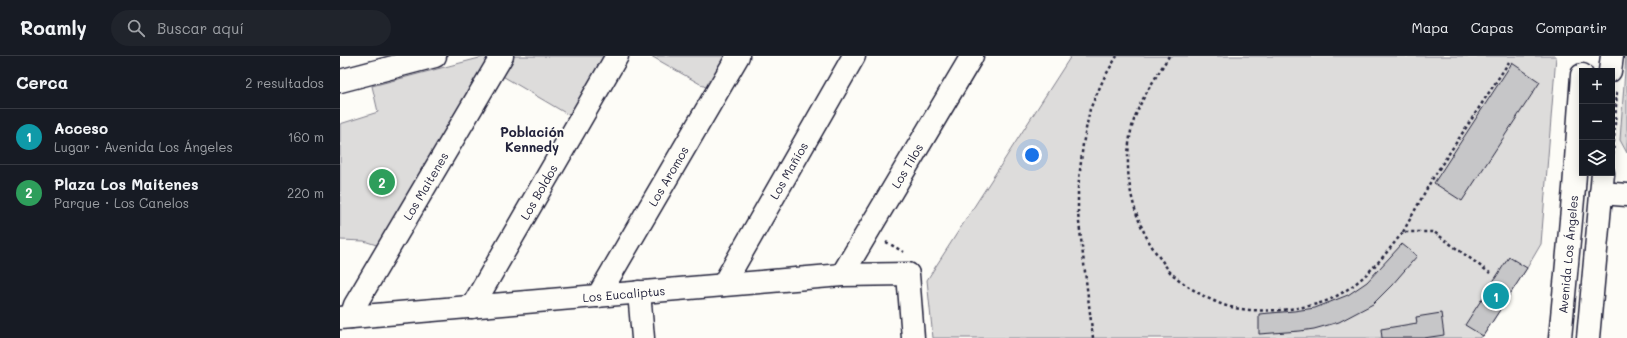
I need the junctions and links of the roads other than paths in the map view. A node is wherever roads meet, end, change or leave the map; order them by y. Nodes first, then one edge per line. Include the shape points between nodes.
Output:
1 (435, 56) edge
2 (502, 56) edge
3 (617, 56) edge
4 (738, 56) edge
5 (854, 56) edge
6 (972, 56) edge
7 (1583, 56) edge
8 (1612, 56) edge
9 (1582, 68) edge
10 (1613, 68) edge
11 (340, 81) edge
12 (1580, 104) edge
13 (1606, 176) edge
14 (1608, 176) edge
15 (1627, 195) edge
16 (842, 276) junction
17 (723, 285) junction
18 (639, 292) junction
19 (598, 296) junction
20 (472, 307) junction
21 (346, 317) edge
22 (643, 338) edge
23 (913, 338) edge
24 (1560, 338) edge
25 (1588, 338) edge

1 - 11 street
2 - 21 street, Los Maitenes
3 - 20 street, Los Boldos
4 - 19 street, Los Aromos
5 - 17 street, Los Mañíos
6 - 16 street, Los Tilos
7 - 9 street
8 - 10 street
12 - 24 street, Avenida Los Ángeles
13 - 25 street
14 - 15 street
16 - 17 street, Los Eucaliptus
16 - 23 street, Los Eucaliptus via 908,274
17 - 18 street, Los Eucaliptus
18 - 19 street, Los Eucaliptus
18 - 22 street
19 - 20 street, Los Eucaliptus
20 - 21 street, Los Eucaliptus

